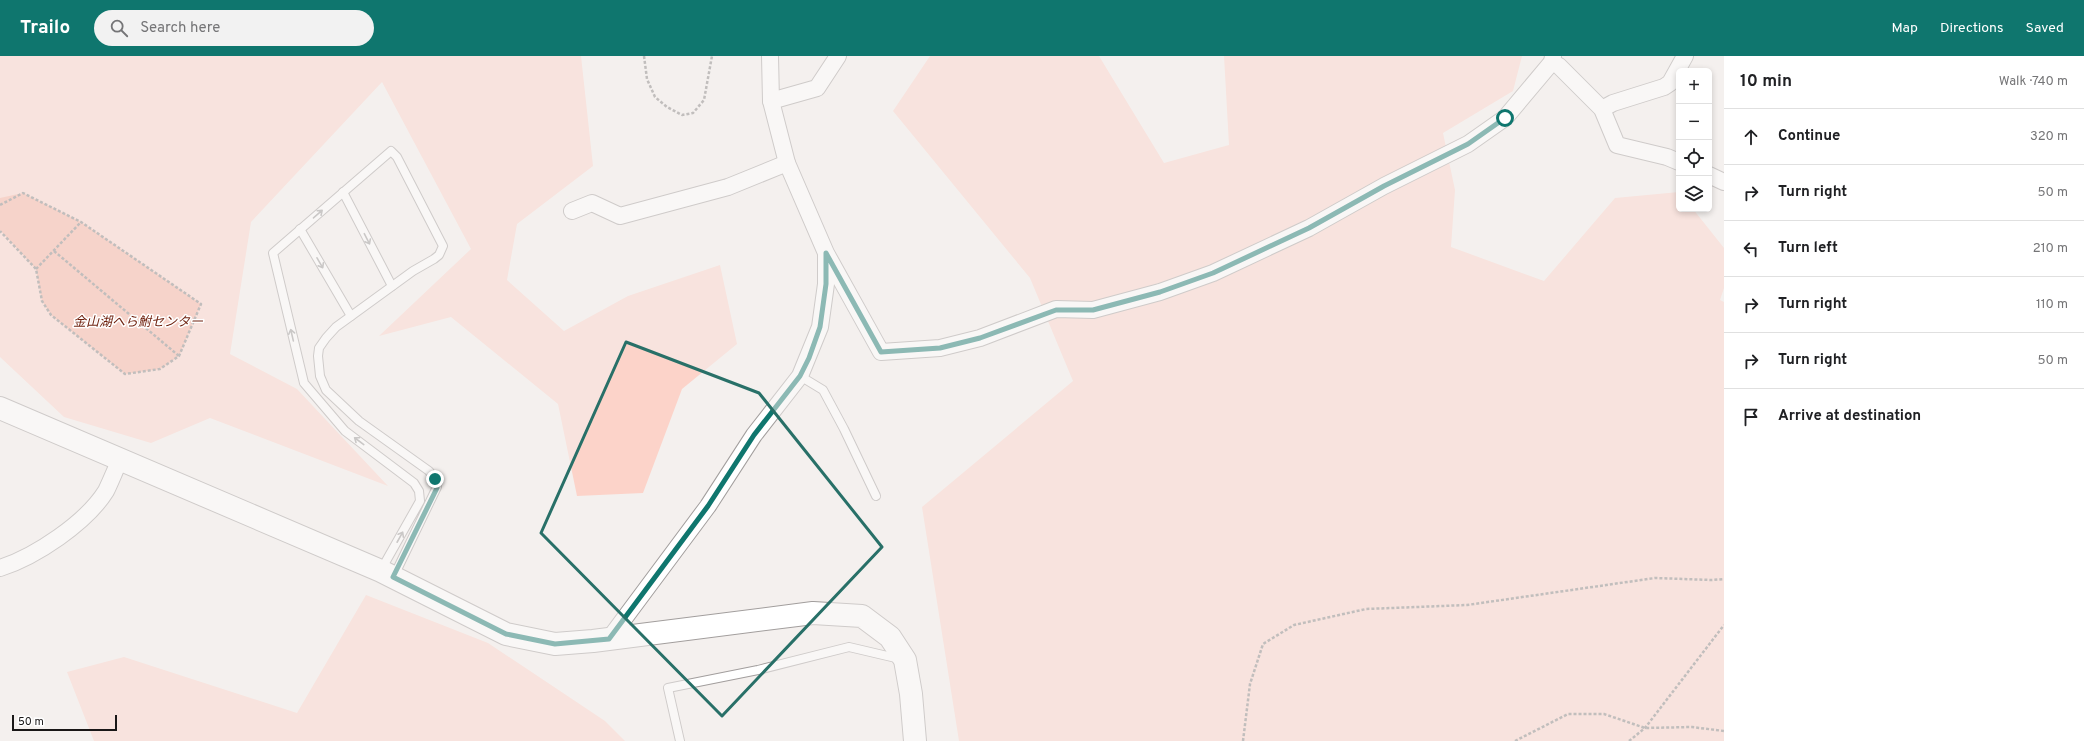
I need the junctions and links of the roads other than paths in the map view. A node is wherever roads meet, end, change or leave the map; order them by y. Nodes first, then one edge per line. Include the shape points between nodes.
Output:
1 (770, 56) edge
2 (838, 56) edge
3 (1685, 56) edge
4 (1552, 59) edge
5 (771, 102) junction
6 (1602, 109) junction
7 (1676, 161) edge
8 (787, 163) junction
9 (1712, 177) edge
10 (1724, 182) edge
11 (343, 192) junction
12 (572, 211) dead end
13 (300, 229) junction
14 (826, 253) junction
15 (392, 286) junction
16 (351, 316) junction
17 (800, 376) junction
18 (0, 408) edge
19 (120, 460) junction
20 (876, 496) dead end
21 (0, 568) edge
22 (387, 574) junction
23 (609, 639) junction
24 (905, 660) junction
25 (680, 741) edge
26 (915, 741) edge

1 - 5 street
2 - 5 street via 817,88
3 - 6 street via 1670,83 1664,88 1613,103
4 - 6 street
4 - 14 street via 1505,118 1468,144 1384,186 1309,228 1213,273 1160,292 1093,310 1056,310 980,338 940,348 881,352
5 - 8 street
6 - 7 street via 1616,144
8 - 12 street via 728,187 620,216 592,203
8 - 14 street
9 - 10 street
13 -> 11 lane
11 -> 15 lane
11 - 15 lane via 391,151 397,156 443,246 440,255
13 -> 16 lane
22 -> 13 lane via 420,501 420,491 414,483 346,431 304,384 273,253
14 - 17 street via 826,284 820,327
15 - 16 lane
16 - 22 lane via 326,338 319,348 320,376 326,390 359,421 429,471 435,479 437,488
17 - 20 lane via 823,390
17 - 23 street via 754,435 708,506
18 - 19 street
19 - 21 street via 105,492 81,519 54,541 13,564
19 - 22 street
22 - 23 street via 506,634 555,644
23 - 24 street via 813,613 862,616 890,638
24 - 25 lane via 849,647 758,670 668,688
24 - 26 street

